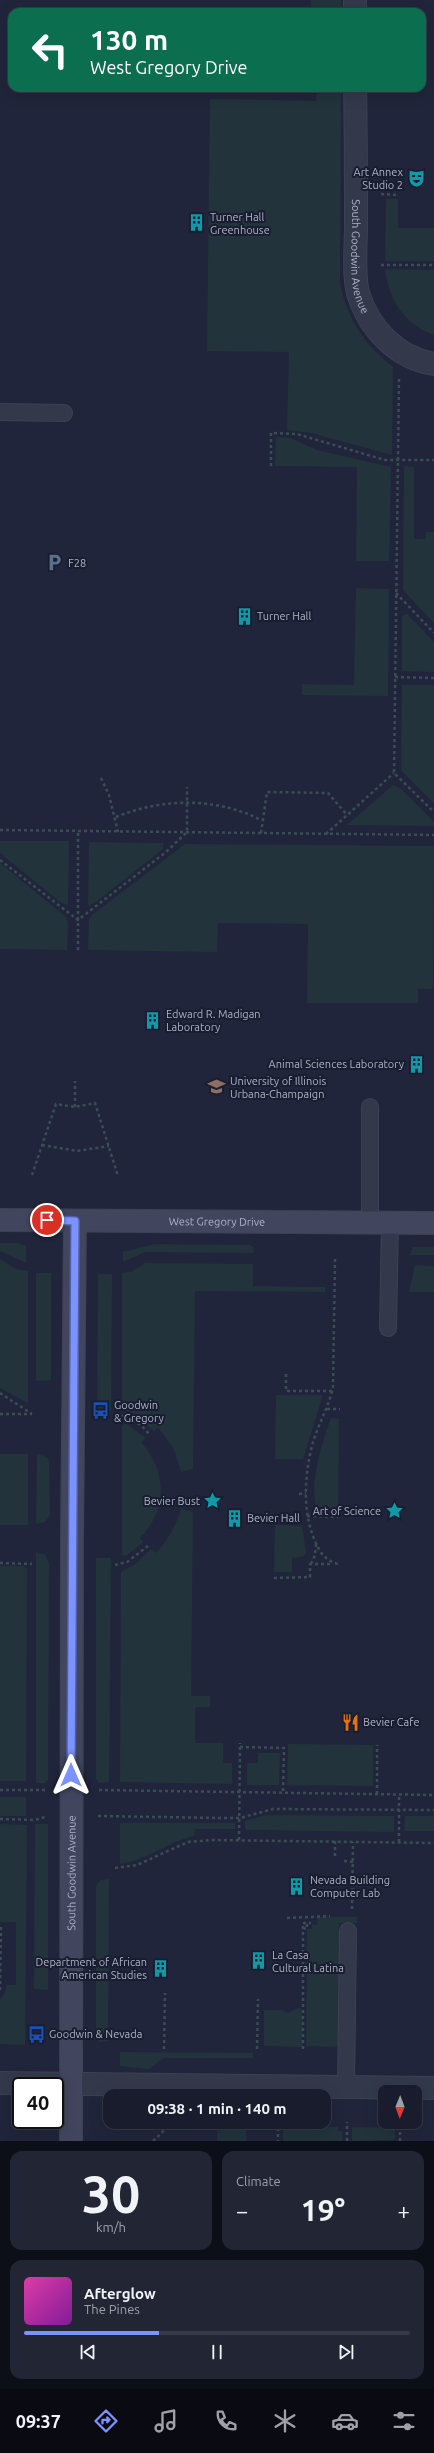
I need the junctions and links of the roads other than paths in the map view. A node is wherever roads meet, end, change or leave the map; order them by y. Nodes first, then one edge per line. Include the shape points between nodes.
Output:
1 (355, 92) edge
2 (434, 364) edge
3 (0, 412) edge
4 (64, 413) dead end
5 (370, 1107) dead end
6 (0, 1220) edge
7 (75, 1221) junction
8 (380, 1222) junction
9 (434, 1223) edge
10 (388, 1328) dead end
11 (348, 1931) dead end
12 (0, 2083) edge
13 (70, 2083) junction
14 (346, 2087) junction
15 (434, 2088) edge
16 (71, 2141) edge

1 - 2 street, South Goodwin Avenue via 358,292 384,338 410,358
3 - 4 lane
5 - 8 lane
6 - 7 street, West Gregory Drive
7 - 8 street, West Gregory Drive
7 - 13 street, South Goodwin Avenue
8 - 9 street, West Gregory Drive
8 - 10 lane
11 - 14 lane
12 - 13 street
13 - 14 street
13 - 16 street, South Goodwin Avenue
14 - 15 street

